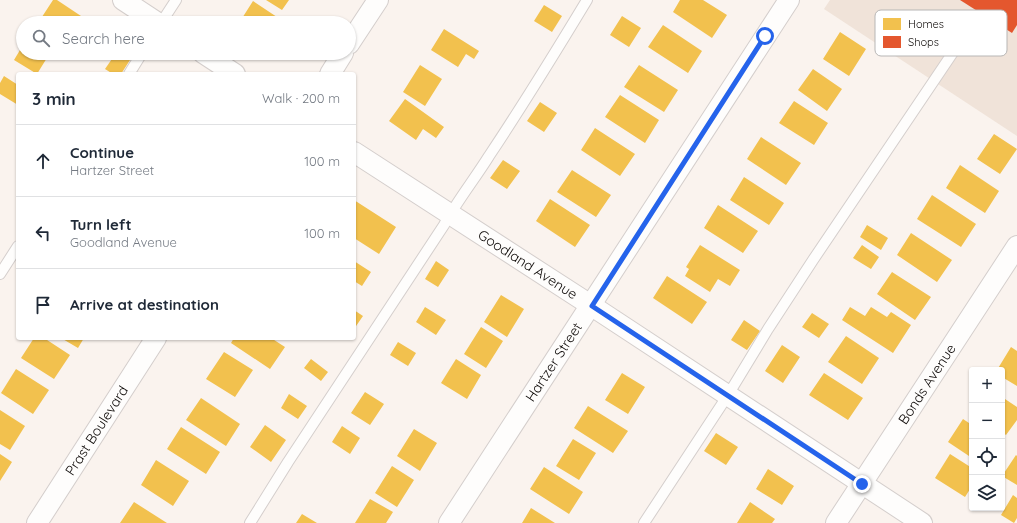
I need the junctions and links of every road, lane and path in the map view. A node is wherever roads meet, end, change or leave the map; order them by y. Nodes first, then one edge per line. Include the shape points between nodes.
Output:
1 (123, 0) edge
2 (176, 0) edge
3 (378, 0) edge
4 (586, 0) edge
5 (789, 0) edge
6 (148, 16) edge
7 (164, 16) edge
8 (356, 33) edge
9 (951, 56) edge
10 (138, 60) edge
11 (214, 60) edge
12 (339, 60) edge
13 (130, 72) edge
14 (232, 72) edge
15 (331, 72) edge
16 (356, 153) edge
17 (450, 215) junction
18 (1017, 246) edge
19 (16, 249) edge
20 (0, 274) edge
21 (592, 306) junction
22 (155, 340) edge
23 (728, 396) junction
24 (862, 484) junction
25 (37, 523) edge
26 (250, 523) edge
27 (449, 523) edge
28 (644, 523) edge
29 (836, 523) edge
30 (922, 523) edge

1 - 6 street
2 - 7 lane
3 - 8 street
4 - 17 lane
5 - 21 street, Hartzer Street
9 - 23 lane via 813,260
10 - 13 lane
11 - 14 street
12 - 15 street
16 - 17 street, Goodland Avenue
17 - 21 street, Goodland Avenue
17 - 26 lane
18 - 24 street, Bonds Avenue
19 - 20 lane
21 - 23 street, Goodland Avenue
21 - 27 street, Hartzer Street
22 - 25 street, Prast Boulevard
23 - 24 street, Goodland Avenue
23 - 28 lane
24 - 29 street, Bonds Avenue
24 - 30 street, Goodland Avenue

